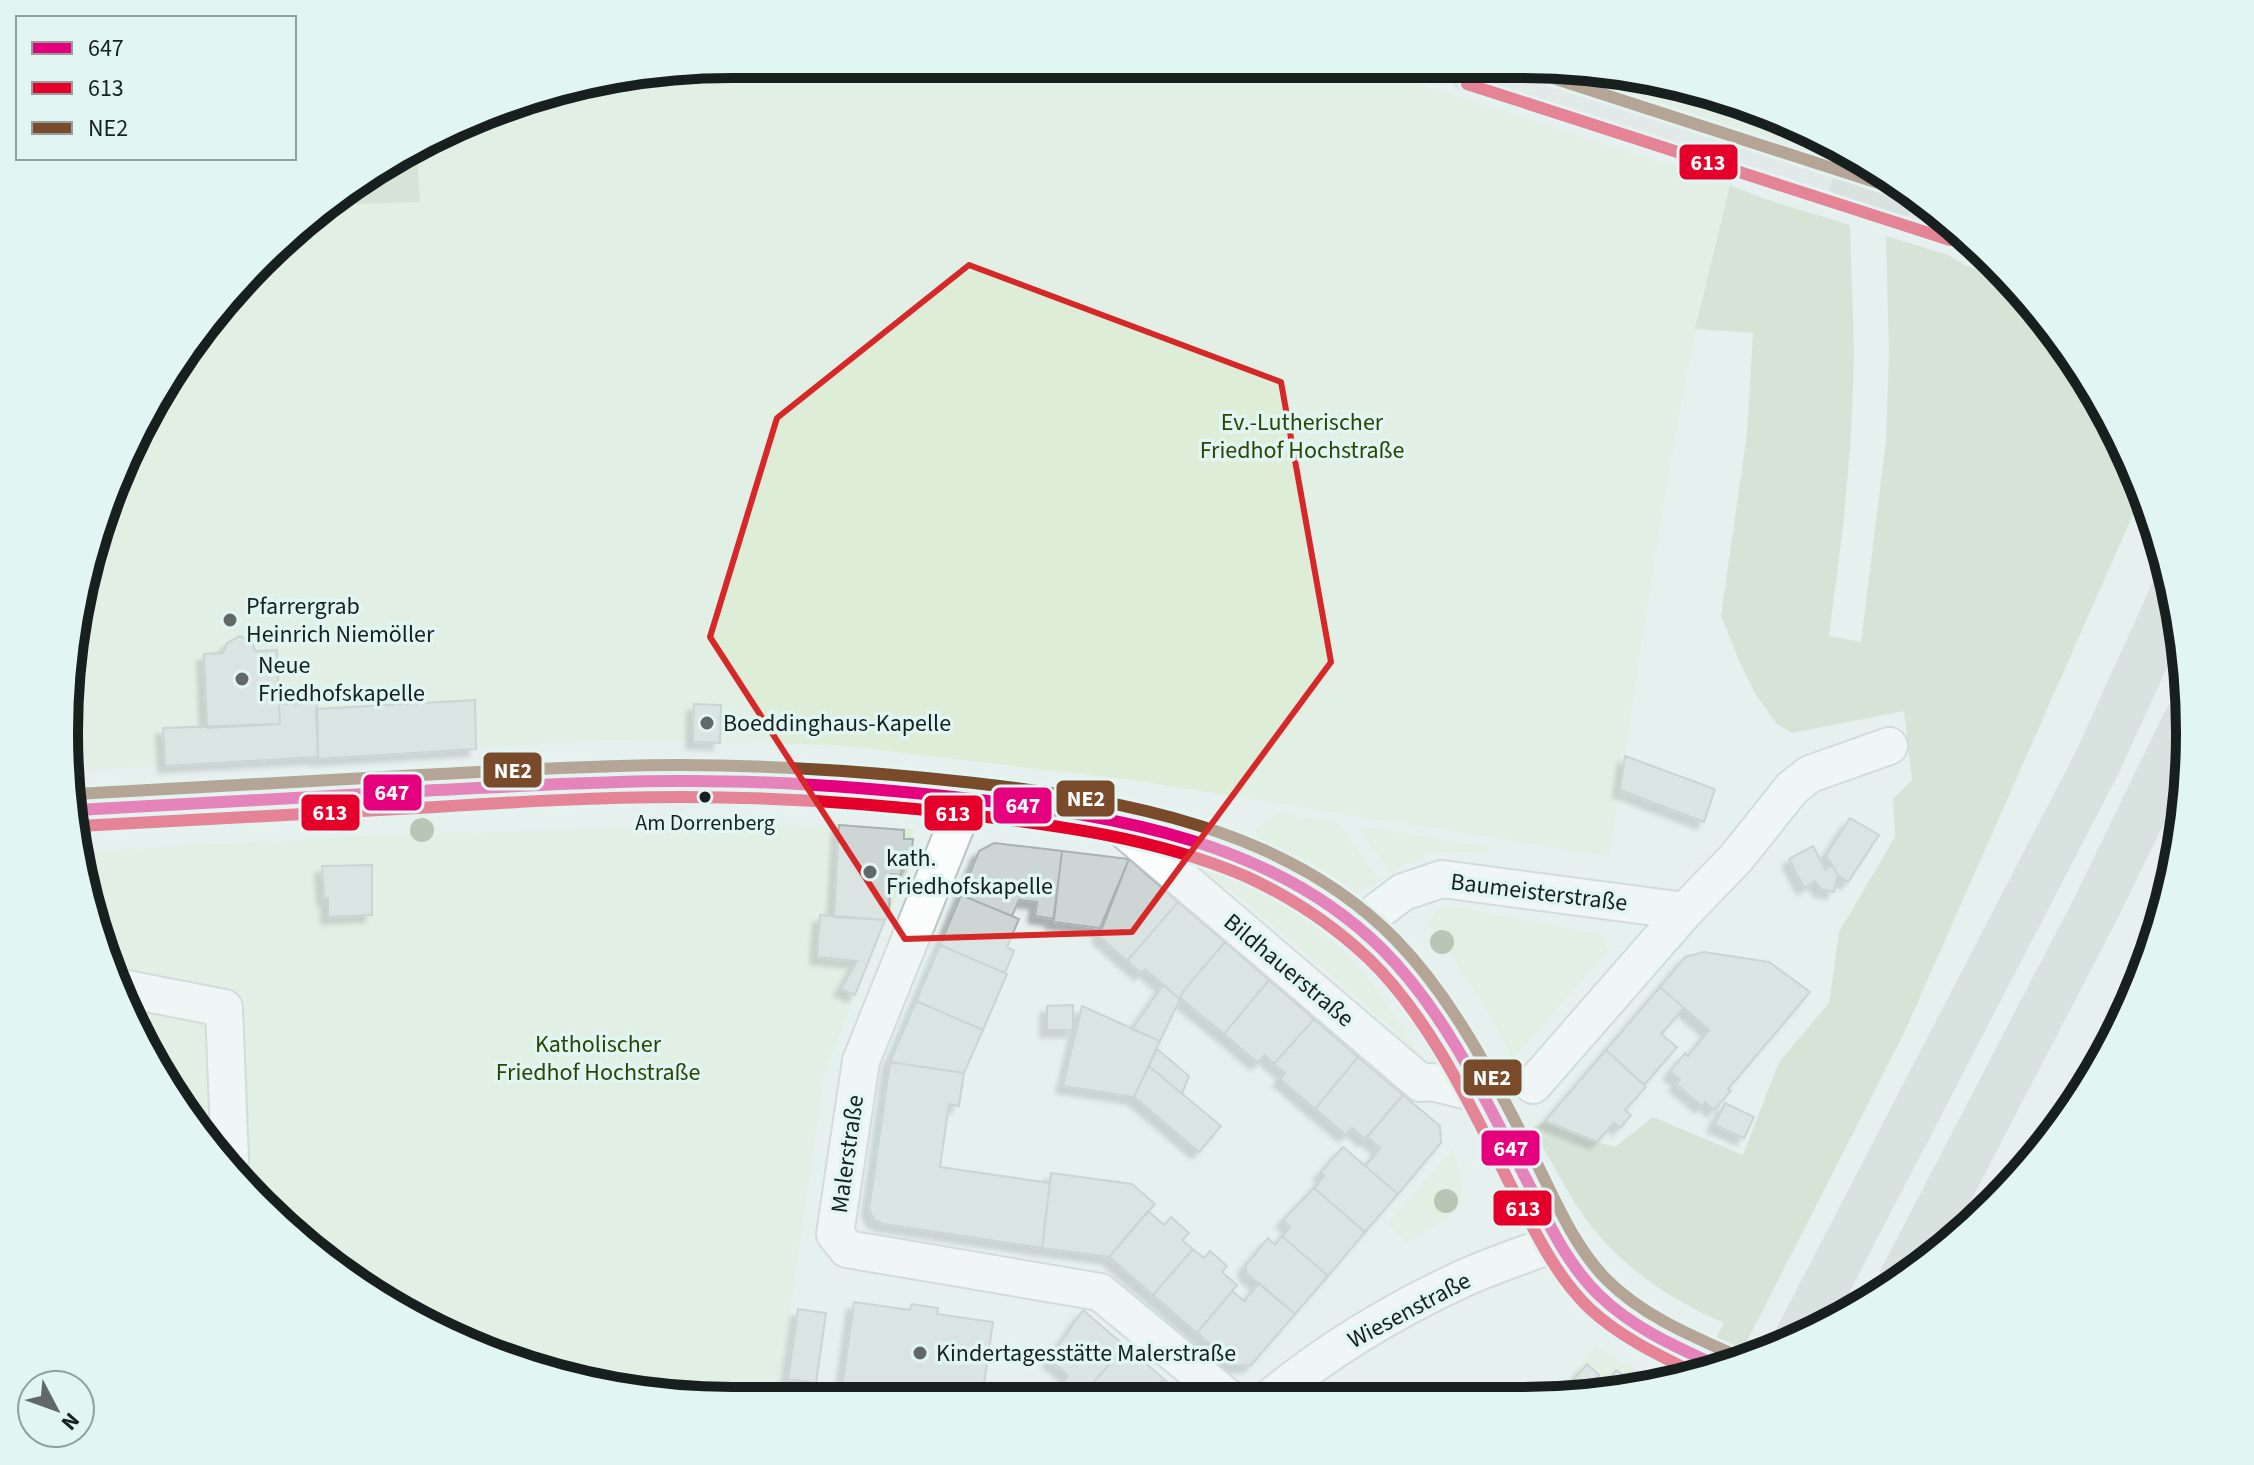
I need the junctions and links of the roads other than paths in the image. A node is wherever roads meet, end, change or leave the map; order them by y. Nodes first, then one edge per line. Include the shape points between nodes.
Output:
1 (1499, 78) edge
2 (1875, 186) edge
3 (1898, 197) edge
4 (2165, 614) edge
5 (2176, 744) edge
6 (1889, 746) dead end
7 (967, 798) junction
8 (83, 810) edge
9 (1111, 819) junction
10 (1685, 911) junction
11 (1358, 926) junction
12 (131, 990) edge
13 (1533, 1085) dead end
14 (1481, 1094) junction
15 (230, 1151) edge
16 (1559, 1242) junction
17 (1915, 1255) edge
18 (1807, 1322) edge
19 (1706, 1360) edge
20 (1215, 1387) edge
21 (1283, 1387) edge

1 - 2 main road via 1766,166
2 - 3 main road
4 - 18 highway via 2096,765
5 - 17 highway
6 - 10 street via 1810,774 1792,788
7 - 8 main road via 837,785 620,781
7 - 9 main road
7 - 20 street, Malerstraße via 861,1061 835,1234 847,1249 1100,1292
9 - 11 main road via 1201,842 1253,863 1294,882
9 - 14 street, Bildhauerstraße via 1421,1083
10 - 11 street, Baumeisterstraße via 1442,879 1403,892
10 - 13 street
11 - 14 main road via 1411,982
12 - 15 street via 224,1008
14 - 16 main road
16 - 19 main road via 1581,1276 1612,1306
16 - 21 street, Wiesenstraße via 1461,1280 1376,1324

